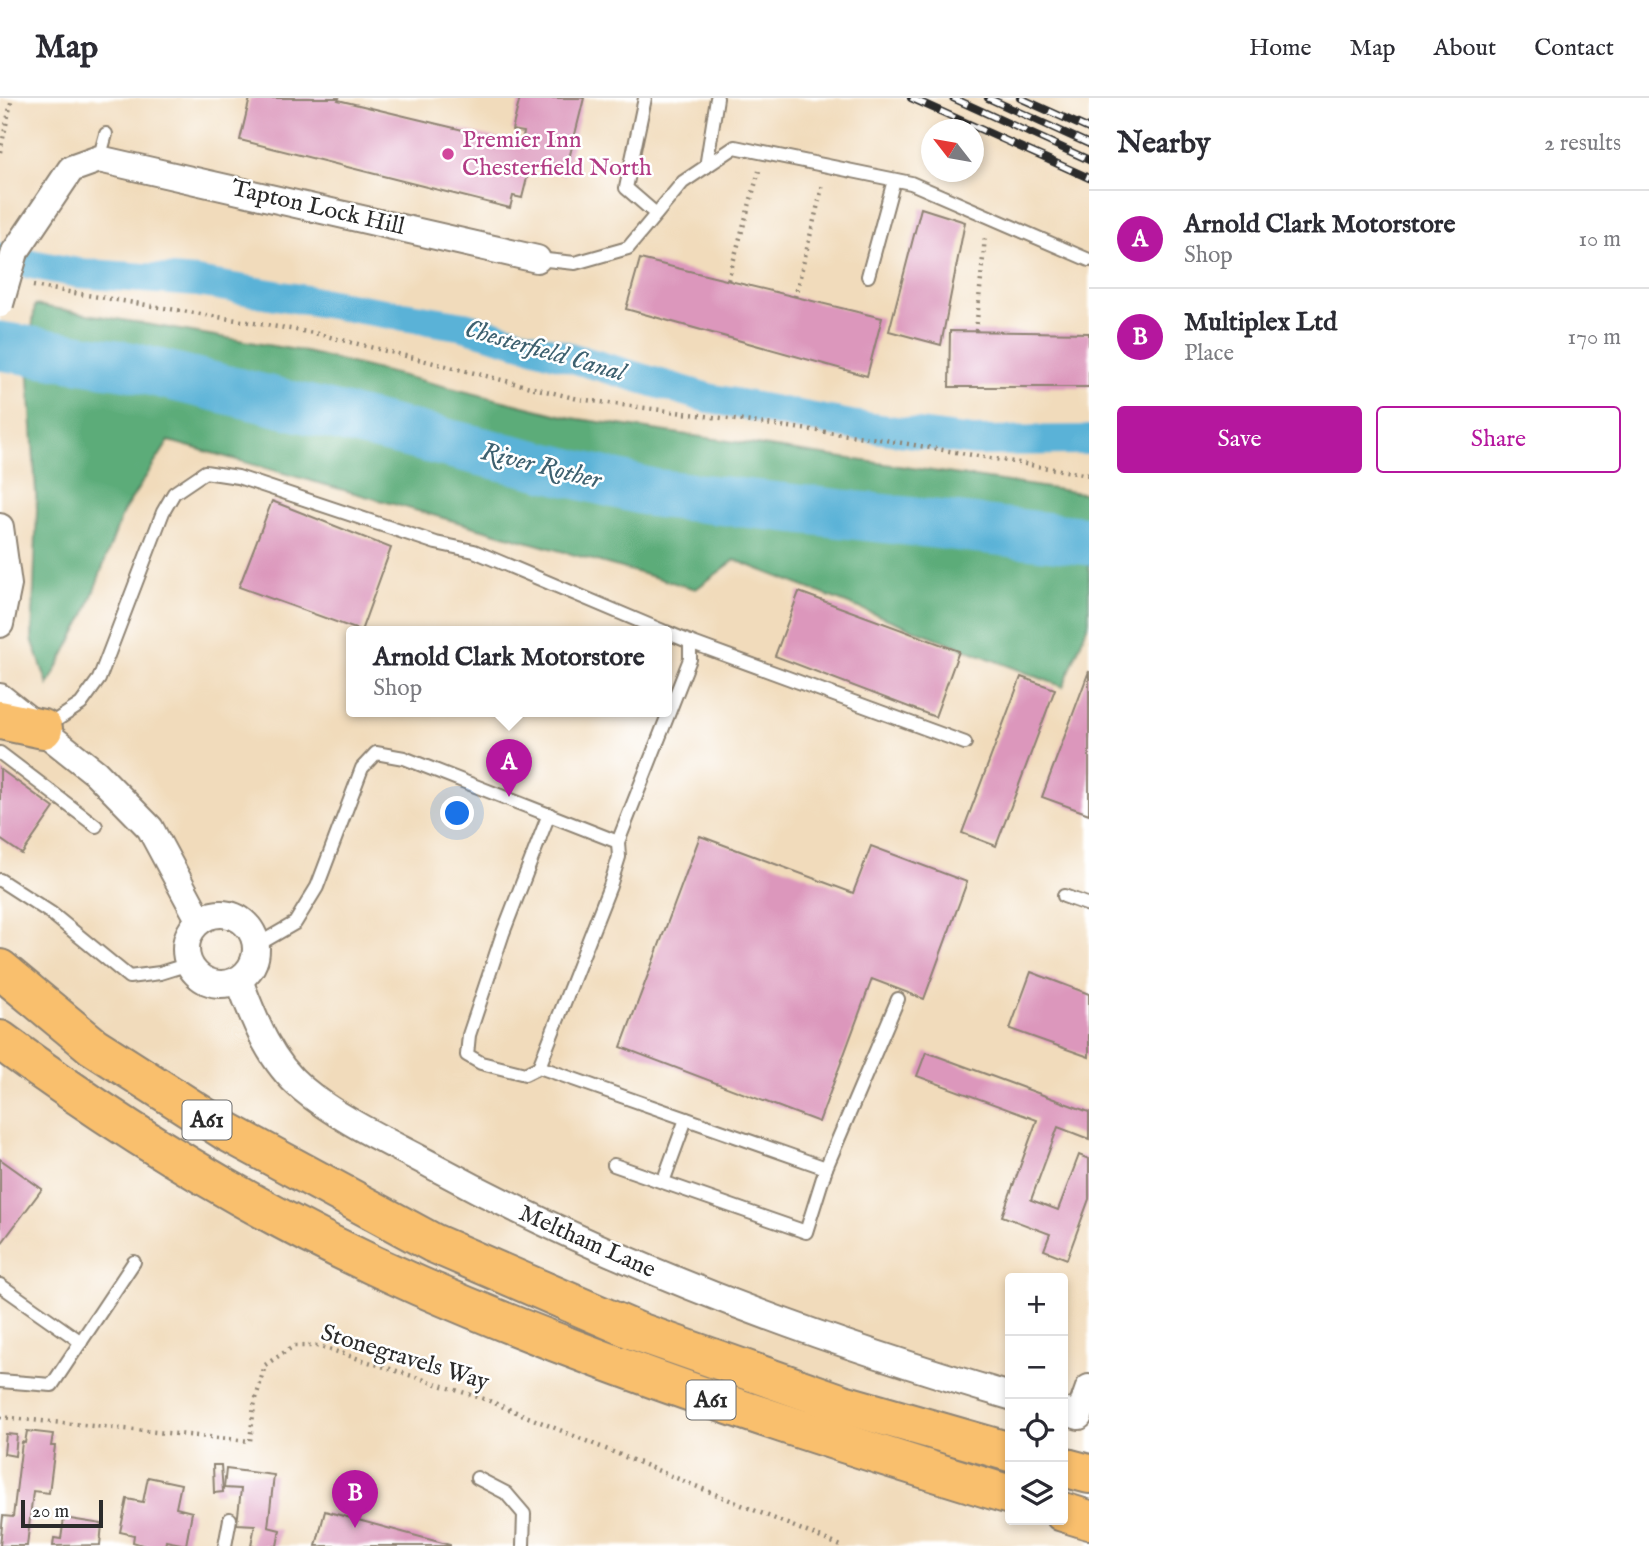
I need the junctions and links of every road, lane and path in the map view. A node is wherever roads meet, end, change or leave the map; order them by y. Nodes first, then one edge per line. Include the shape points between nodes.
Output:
1 (12, 98) edge
2 (645, 98) edge
3 (717, 98) edge
4 (0, 152) edge
5 (764, 153) junction
6 (827, 166) junction
7 (705, 167) junction
8 (894, 180) junction
9 (656, 214) junction
10 (987, 215) junction
11 (537, 259) joint
12 (1089, 260) edge
13 (868, 276) dead end
14 (728, 280) dead end
15 (27, 285) dead end
16 (795, 297) dead end
17 (0, 303) edge
18 (976, 331) dead end
19 (1089, 475) edge
20 (0, 527) edge
21 (0, 624) edge
22 (653, 626) edge
23 (672, 634) edge
24 (690, 642) junction
25 (0, 697) edge
26 (672, 705) edge
27 (667, 717) edge
28 (0, 720) edge
29 (43, 729) junction
30 (965, 743) dead end
31 (0, 753) edge
32 (549, 814) junction
33 (96, 826) dead end
34 (618, 842) junction
35 (0, 880) edge
36 (1064, 896) dead end
37 (1089, 905) edge
38 (200, 921) junction
39 (257, 945) junction
40 (189, 964) junction
41 (0, 969) edge
42 (239, 980) junction
43 (898, 999) dead end
44 (0, 1040) edge
45 (539, 1067) junction
46 (686, 1119) junction
47 (614, 1165) dead end
48 (826, 1168) junction
49 (663, 1182) junction
50 (134, 1262) dead end
51 (0, 1285) edge
52 (81, 1342) junction
53 (0, 1381) edge
54 (1089, 1388) edge
55 (1005, 1394) edge
56 (1077, 1415) edge
57 (0, 1417) edge
58 (1005, 1451) edge
59 (1068, 1468) edge
60 (1089, 1474) edge
61 (477, 1478) dead end
62 (1005, 1493) edge
63 (1068, 1513) edge
64 (230, 1519) dead end
65 (1089, 1520) edge
66 (225, 1546) edge
67 (523, 1546) edge
68 (841, 1546) edge

1 - 4 path
2 - 9 lane via 626,188
3 - 7 lane
5 - 6 lane
5 - 7 lane via 735,147
5 - 14 path
6 - 8 lane
6 - 16 path
7 - 9 lane via 683,182
8 - 10 lane
8 - 13 lane
9 - 11 lane via 628,248 575,262
10 - 12 lane
10 - 18 path
11 - 17 street, Tapton Lock Hill, bridge via 103,146 71,169 15,252
15 - 19 path via 314,333 578,399 879,439
20 - 21 street via 8,585
22 - 29 lane via 474,551 436,543 238,477 205,472 174,493 163,512 99,679 81,704
23 - 24 lane
24 - 26 lane via 690,659
24 - 30 lane
25 - 29 street
27 - 34 lane
28 - 29 highway
29 - 38 street via 96,773 150,828
31 - 33 lane
32 - 34 lane
32 - 39 lane via 404,758 376,753 362,768 317,887 295,923
32 - 45 lane via 503,933 469,1035 467,1055 525,1074
34 - 45 lane via 610,886
35 - 40 lane via 51,913 129,977
36 - 37 lane
38 - 39 street via 220,914 240,919
38 - 40 street via 187,940
39 - 42 street via 253,965
40 - 42 street via 216,985
41 - 58 highway, A61 via 93,1046 226,1132 433,1243 636,1331 843,1404
42 - 55 street, Meltham Lane via 263,1040 302,1088 351,1121 505,1205 667,1277 806,1331
43 - 48 lane
44 - 62 highway, A61 via 85,1102 235,1193 418,1286 614,1366 811,1434
45 - 46 lane
46 - 48 lane
46 - 49 lane
47 - 49 lane
48 - 49 lane via 806,1232
50 - 52 lane
51 - 52 lane
52 - 53 lane via 52,1385
54 - 56 street
57 - 68 path, Stonegravels Way via 250,1441 265,1366 294,1346 319,1346 487,1400
59 - 60 highway
61 - 67 lane via 506,1493 524,1514
63 - 65 highway
64 - 66 lane

